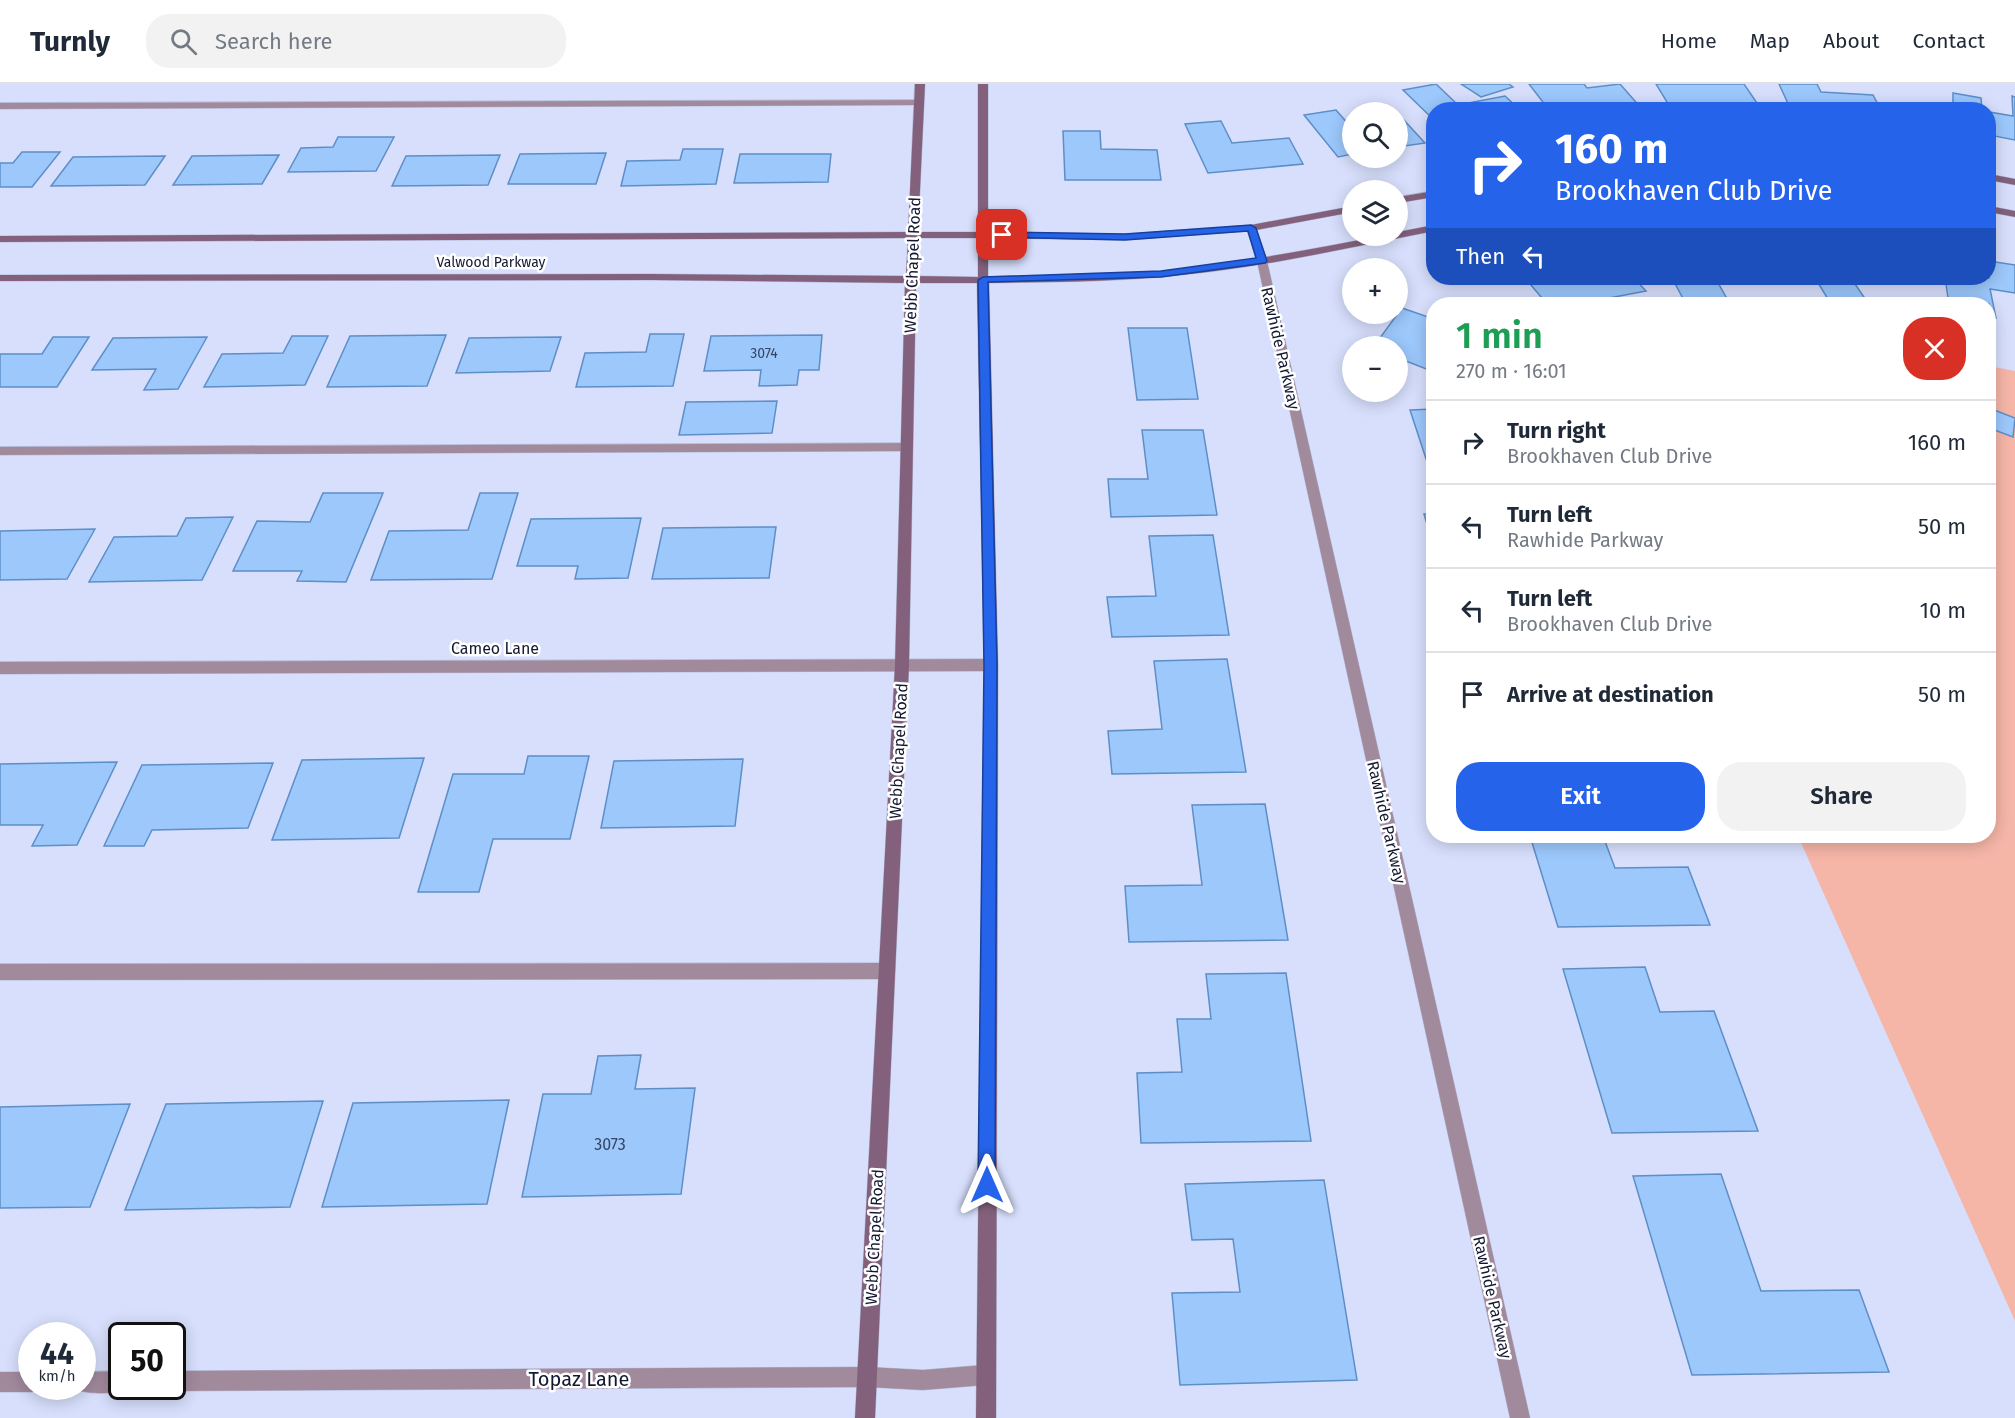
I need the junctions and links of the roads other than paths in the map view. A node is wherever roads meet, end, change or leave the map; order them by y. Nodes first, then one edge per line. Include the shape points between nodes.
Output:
1 (920, 84) edge
2 (983, 84) edge
3 (919, 102) junction
4 (0, 106) edge
5 (1996, 178) edge
6 (2015, 182) edge
7 (1426, 195) edge
8 (1408, 198) edge
9 (1996, 210) edge
10 (1342, 211) edge
11 (2015, 214) edge
12 (1251, 228) junction
13 (1426, 230) edge
14 (1408, 233) edge
15 (912, 235) junction
16 (982, 235) junction
17 (0, 239) edge
18 (1342, 246) edge
19 (1262, 261) junction
20 (0, 278) edge
21 (910, 279) junction
22 (983, 280) junction
23 (907, 447) junction
24 (0, 451) edge
25 (902, 665) junction
26 (991, 665) junction
27 (0, 668) edge
28 (887, 971) junction
29 (0, 972) edge
30 (986, 1375) junction
31 (867, 1377) junction
32 (186, 1381) edge
33 (0, 1382) edge
34 (18, 1382) edge
35 (865, 1418) edge
36 (986, 1418) edge
37 (1520, 1418) edge

1 - 3 main road, Webb Chapel Road
2 - 16 main road
3 - 4 street
3 - 15 main road, Webb Chapel Road
5 - 6 main road
7 - 8 main road
9 - 11 main road
10 - 12 main road, Valwood Parkway
12 - 16 main road, Valwood Parkway via 1125,237
12 - 19 street, Rawhide Parkway
13 - 14 main road, Valwood Parkway
15 - 16 main road, Valwood Parkway
15 - 17 main road, Valwood Parkway
15 - 21 main road, Webb Chapel Road
16 - 22 main road
18 - 19 main road, Valwood Parkway
19 - 22 main road, Valwood Parkway via 1150,275
19 - 37 street, Rawhide Parkway
20 - 21 main road, Valwood Parkway
21 - 22 main road, Valwood Parkway
21 - 23 main road, Webb Chapel Road
22 - 26 main road
23 - 24 street
23 - 25 main road, Webb Chapel Road
25 - 26 street, Cameo Lane
25 - 27 street, Cameo Lane
25 - 28 main road, Webb Chapel Road
26 - 30 main road
28 - 29 street
28 - 31 main road, Webb Chapel Road
30 - 31 street, Topaz Lane via 923,1380
30 - 36 main road
31 - 32 street, Topaz Lane
31 - 35 main road, Webb Chapel Road
33 - 34 street

